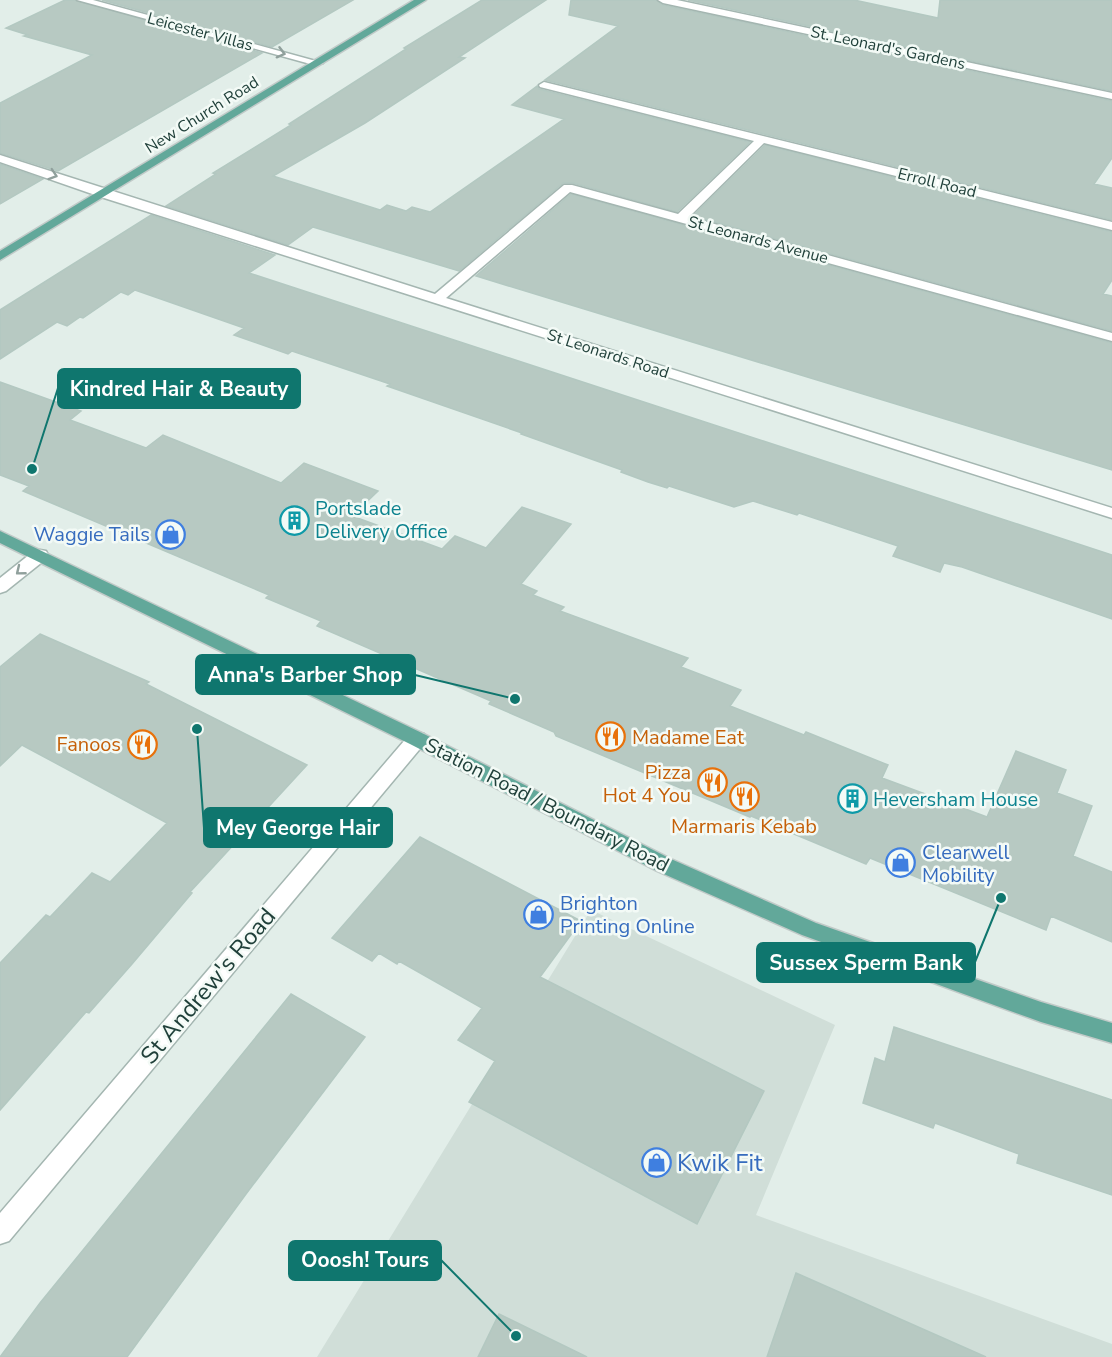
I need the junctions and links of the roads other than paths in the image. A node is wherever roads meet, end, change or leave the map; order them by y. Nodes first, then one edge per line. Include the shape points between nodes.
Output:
1 (82, 0) edge
2 (421, 0) edge
3 (663, 0) edge
4 (318, 63) junction
5 (544, 85) dead end
6 (1112, 96) edge
7 (761, 140) junction
8 (0, 158) edge
9 (105, 194) junction
10 (680, 219) junction
11 (1112, 226) edge
12 (0, 256) edge
13 (438, 298) junction
14 (1112, 337) edge
15 (1112, 513) edge
16 (0, 536) edge
17 (40, 555) junction
18 (0, 587) edge
19 (417, 739) junction
20 (1112, 1033) edge
21 (0, 1232) edge

1 -> 4 street, Leicester Villas
2 - 4 main road, New Church Road
3 - 6 street, St. Leonard's Gardens
4 - 9 main road, New Church Road
5 - 7 street, Erroll Road
7 - 10 street
7 - 11 street, Erroll Road
8 -> 9 street, St Leonards Road
9 - 12 main road, New Church Road
9 - 13 street, St Leonards Road
10 - 13 street, St Leonards Avenue via 568,188
10 - 14 street, St Leonards Avenue
13 - 15 street, St Leonards Road
16 - 17 main road, Station Road / Boundary Road
17 -> 18 street
17 - 19 main road, Station Road / Boundary Road
19 - 20 main road, Station Road / Boundary Road via 664,865 809,929 1041,1012
19 - 21 street, St Andrew's Road

